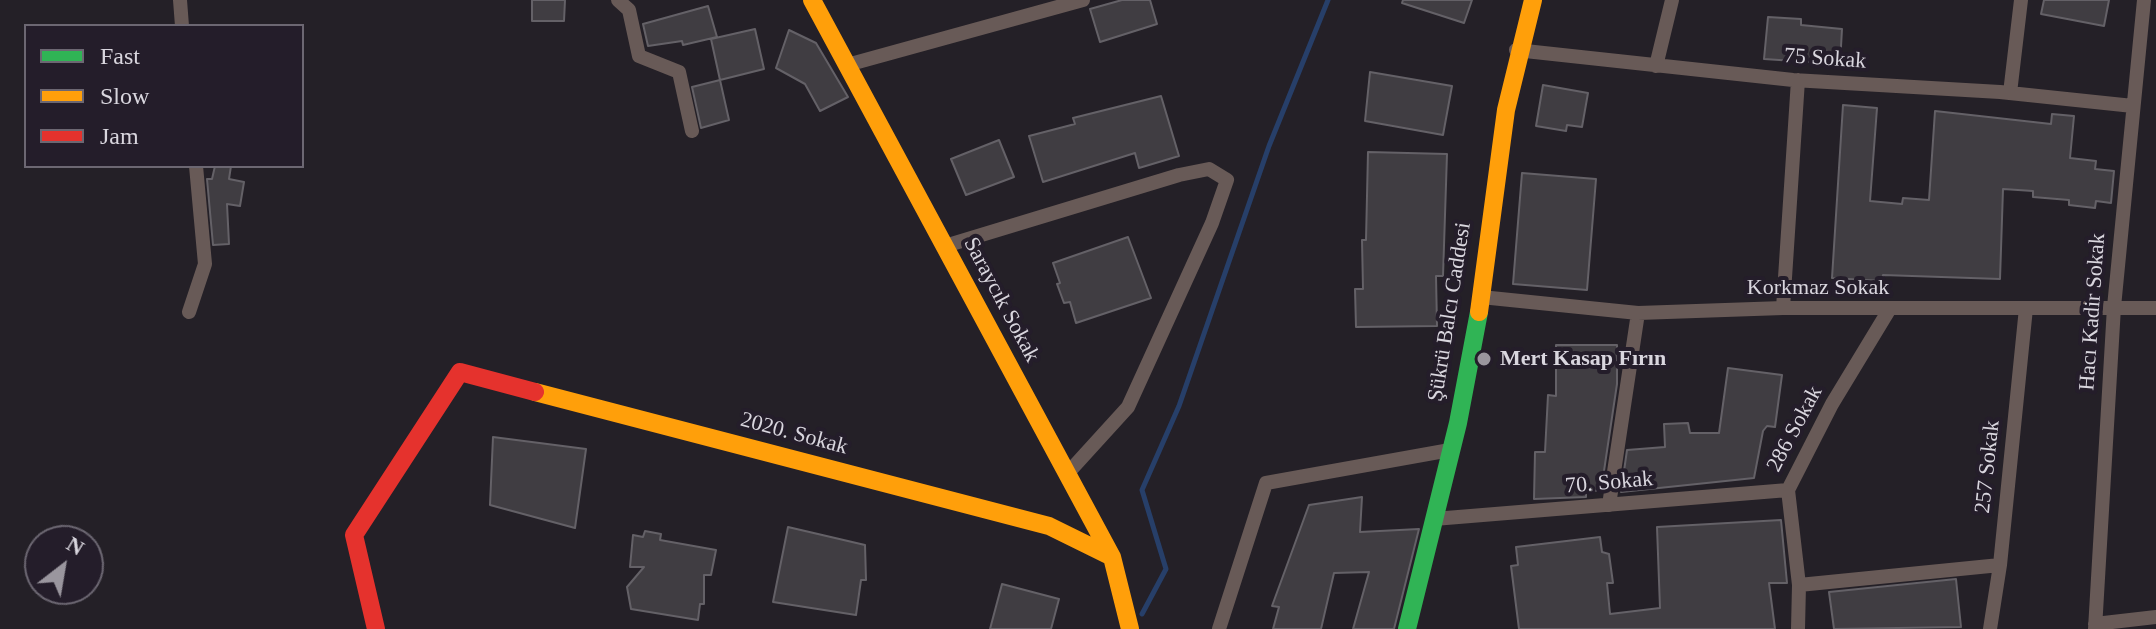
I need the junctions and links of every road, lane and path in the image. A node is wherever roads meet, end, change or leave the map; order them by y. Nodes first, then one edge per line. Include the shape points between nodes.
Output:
1 (180, 0) edge
2 (618, 0) edge
3 (812, 0) edge
4 (1083, 0) edge
5 (1533, 0) edge
6 (1672, 0) edge
7 (2021, 0) edge
8 (2144, 0) edge
9 (182, 24) edge
10 (1516, 50) junction
11 (847, 65) junction
12 (1656, 66) junction
13 (1798, 80) junction
14 (2010, 93) junction
15 (2133, 106) junction
16 (692, 131) dead end
17 (196, 168) edge
18 (945, 246) junction
19 (1481, 297) junction
20 (2114, 307) junction
21 (1783, 308) junction
22 (2026, 308) junction
23 (2156, 308) edge
24 (1889, 310) junction
25 (189, 312) dead end
26 (1638, 313) junction
27 (1450, 450) junction
28 (1067, 474) junction
29 (1788, 490) junction
30 (1609, 505) junction
31 (1434, 519) junction
32 (1112, 557) junction
33 (2000, 565) junction
34 (1799, 585) junction
35 (2156, 617) edge
36 (2095, 626) edge
37 (376, 629) edge
38 (1130, 629) edge
39 (1219, 629) edge
40 (1407, 629) edge
41 (1798, 629) edge
42 (1990, 629) edge

1 - 9 street
2 - 16 street via 629,10 639,56 679,72
3 - 11 street, Saraycık Sokak
4 - 11 street
5 - 10 street, Şükrü Balcı Caddesi
6 - 12 street
7 - 14 street
8 - 15 street, Hacı Kadir Sokak
10 - 12 street, 75 Sokak
10 - 19 street, Şükrü Balcı Caddesi
11 - 18 street, Saraycık Sokak
12 - 13 street, 75 Sokak
13 - 14 street, 75 Sokak
13 - 21 street
14 - 15 street, 75 Sokak
15 - 20 street, Hacı Kadir Sokak
17 - 25 street via 205,264
18 - 28 street, Saraycık Sokak
18 - 28 street via 1179,175 1209,169 1227,180 1128,407
19 - 26 street, Korkmaz Sokak
19 - 27 street, Şükrü Balcı Caddesi
20 - 22 street, Korkmaz Sokak
20 - 23 street, Korkmaz Sokak
20 - 36 street, Hacı Kadir Sokak
21 - 24 street, Korkmaz Sokak
21 - 26 street, Korkmaz Sokak
22 - 24 street, Korkmaz Sokak
22 - 33 street, 257 Sokak
24 - 29 street, 286 Sokak
26 - 30 street
27 - 31 street, Şükrü Balcı Caddesi
27 - 39 street via 1266,483
28 - 32 street, Saraycık Sokak
29 - 30 street, 70. Sokak
29 - 34 street, 286 Sokak
30 - 31 street, 70. Sokak
31 - 40 street, Şükrü Balcı Caddesi
32 - 37 street, 2020. Sokak via 1049,526 460,372 354,535
32 - 38 street, Saraycık Sokak
33 - 34 street
33 - 42 street, 257 Sokak
34 - 41 street, 286 Sokak
35 - 36 street

